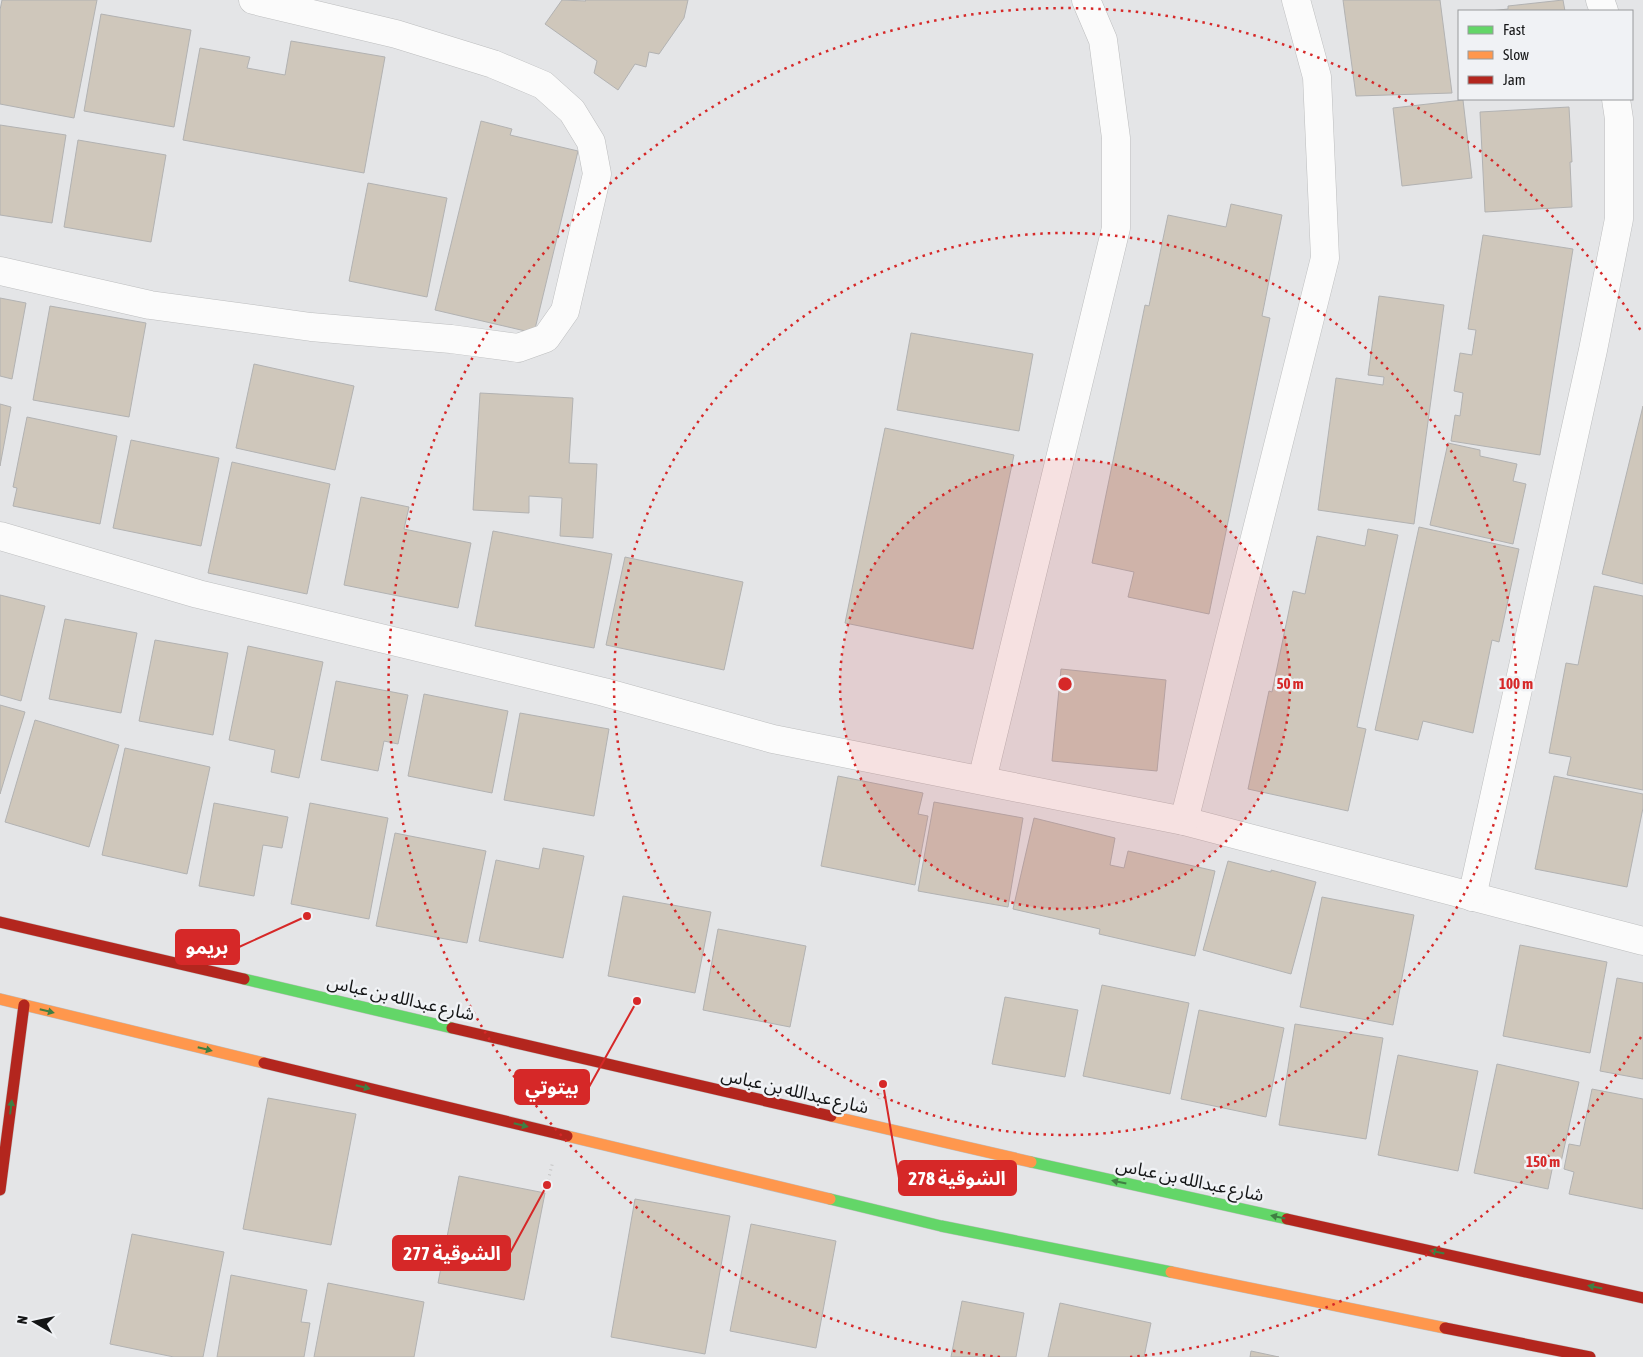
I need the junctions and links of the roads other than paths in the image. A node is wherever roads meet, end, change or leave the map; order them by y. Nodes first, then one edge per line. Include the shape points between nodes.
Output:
1 (253, 0) edge
2 (1086, 0) edge
3 (1296, 0) edge
4 (1616, 100) edge
5 (0, 271) edge
6 (0, 536) edge
7 (982, 780) junction
8 (1184, 821) junction
9 (1472, 897) junction
10 (0, 922) edge
11 (1643, 941) edge
12 (0, 999) edge
13 (24, 1005) junction
14 (0, 1190) edge
15 (1643, 1298) edge
16 (1590, 1357) edge

1 - 5 street via 396,34 492,64 543,85 572,111 591,142 597,174 565,311 546,338 518,348 312,327 150,304
2 - 7 street via 1103,40 1115,128 1116,228
3 - 8 street via 1317,77 1325,258
4 - 9 street via 1619,219
6 - 7 street via 198,594 604,692 773,739
7 - 8 street
8 - 9 street
9 - 11 street
15 -> 10 main road, شارع عبدالله بن عباس via 958,1146
12 - 13 main road
14 -> 13 main road
13 -> 16 main road via 942,1226

